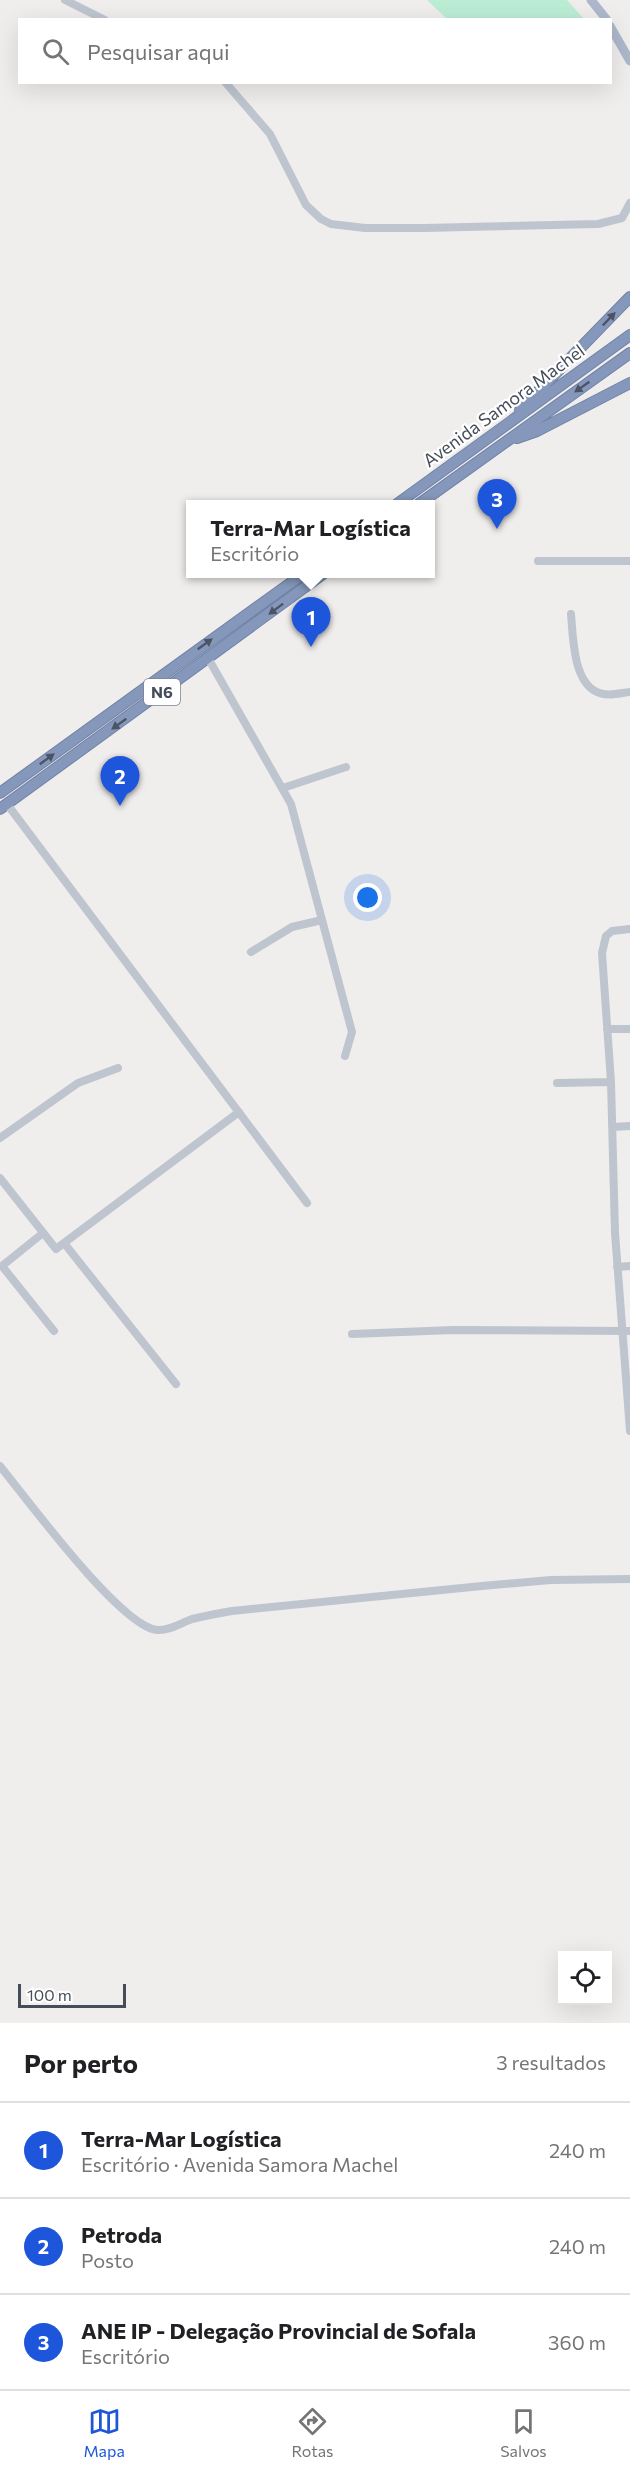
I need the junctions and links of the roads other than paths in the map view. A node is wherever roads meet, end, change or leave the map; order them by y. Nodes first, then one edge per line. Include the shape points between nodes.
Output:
1 (65, 0) edge
2 (591, 0) edge
3 (101, 18) edge
4 (605, 18) edge
5 (612, 30) edge
6 (630, 61) edge
7 (227, 84) edge
8 (630, 203) edge
9 (630, 297) edge
10 (630, 335) edge
11 (630, 353) edge
12 (630, 383) edge
13 (510, 421) junction
14 (508, 441) junction
15 (403, 500) edge
16 (425, 500) edge
17 (538, 561) dead end
18 (630, 561) edge
19 (296, 578) edge
20 (316, 578) edge
21 (571, 614) dead end
22 (208, 658) junction
23 (630, 692) edge
24 (346, 767) dead end
25 (283, 788) junction
26 (0, 794) edge
27 (4, 807) edge
28 (322, 920) junction
29 (630, 929) edge
30 (251, 952) dead end
31 (607, 1029) junction
32 (630, 1029) edge
33 (345, 1056) dead end
34 (118, 1068) dead end
35 (611, 1082) junction
36 (557, 1083) dead end
37 (239, 1112) junction
38 (630, 1126) edge
39 (613, 1127) junction
40 (0, 1138) edge
41 (0, 1178) edge
42 (308, 1203) dead end
43 (43, 1233) junction
44 (64, 1243) junction
45 (630, 1266) edge
46 (617, 1267) junction
47 (54, 1331) dead end
48 (626, 1331) edge
49 (352, 1334) dead end
50 (176, 1384) dead end
51 (630, 1431) edge
52 (0, 1466) edge
53 (630, 1579) edge

1 - 3 street
2 - 4 main road
5 - 6 main road
7 - 8 street via 270,134 306,204 331,224 412,228 598,224 622,218
13 -> 9 highway
10 - 13 highway, Avenida Samora Machel
11 -> 14 highway, Avenida Samora Machel
12 - 14 highway via 537,431
13 - 15 highway, Avenida Samora Machel
14 - 16 highway, Avenida Samora Machel
17 - 18 street
26 -> 19 highway, N6
20 -> 22 highway, N6
21 - 23 street via 580,672 588,684 596,692
22 - 25 street
22 -> 27 highway, N6
24 - 25 street
25 - 28 street via 291,804
27 - 37 street
28 - 30 street via 292,927
28 - 33 street via 352,1032
29 - 31 street via 612,931 603,944
31 - 32 street
31 - 35 street
34 - 40 street via 78,1083
35 - 36 street
35 - 39 street
37 - 42 street
37 - 44 street
38 - 39 street
39 - 46 street
41 - 43 street
43 - 44 street via 56,1249
43 - 47 street via 2,1266
44 - 50 street
45 - 46 street
46 - 48 street
48 - 49 street via 453,1329
48 - 51 street
52 - 53 street via 95,1581 126,1614 154,1630 232,1611 493,1585

